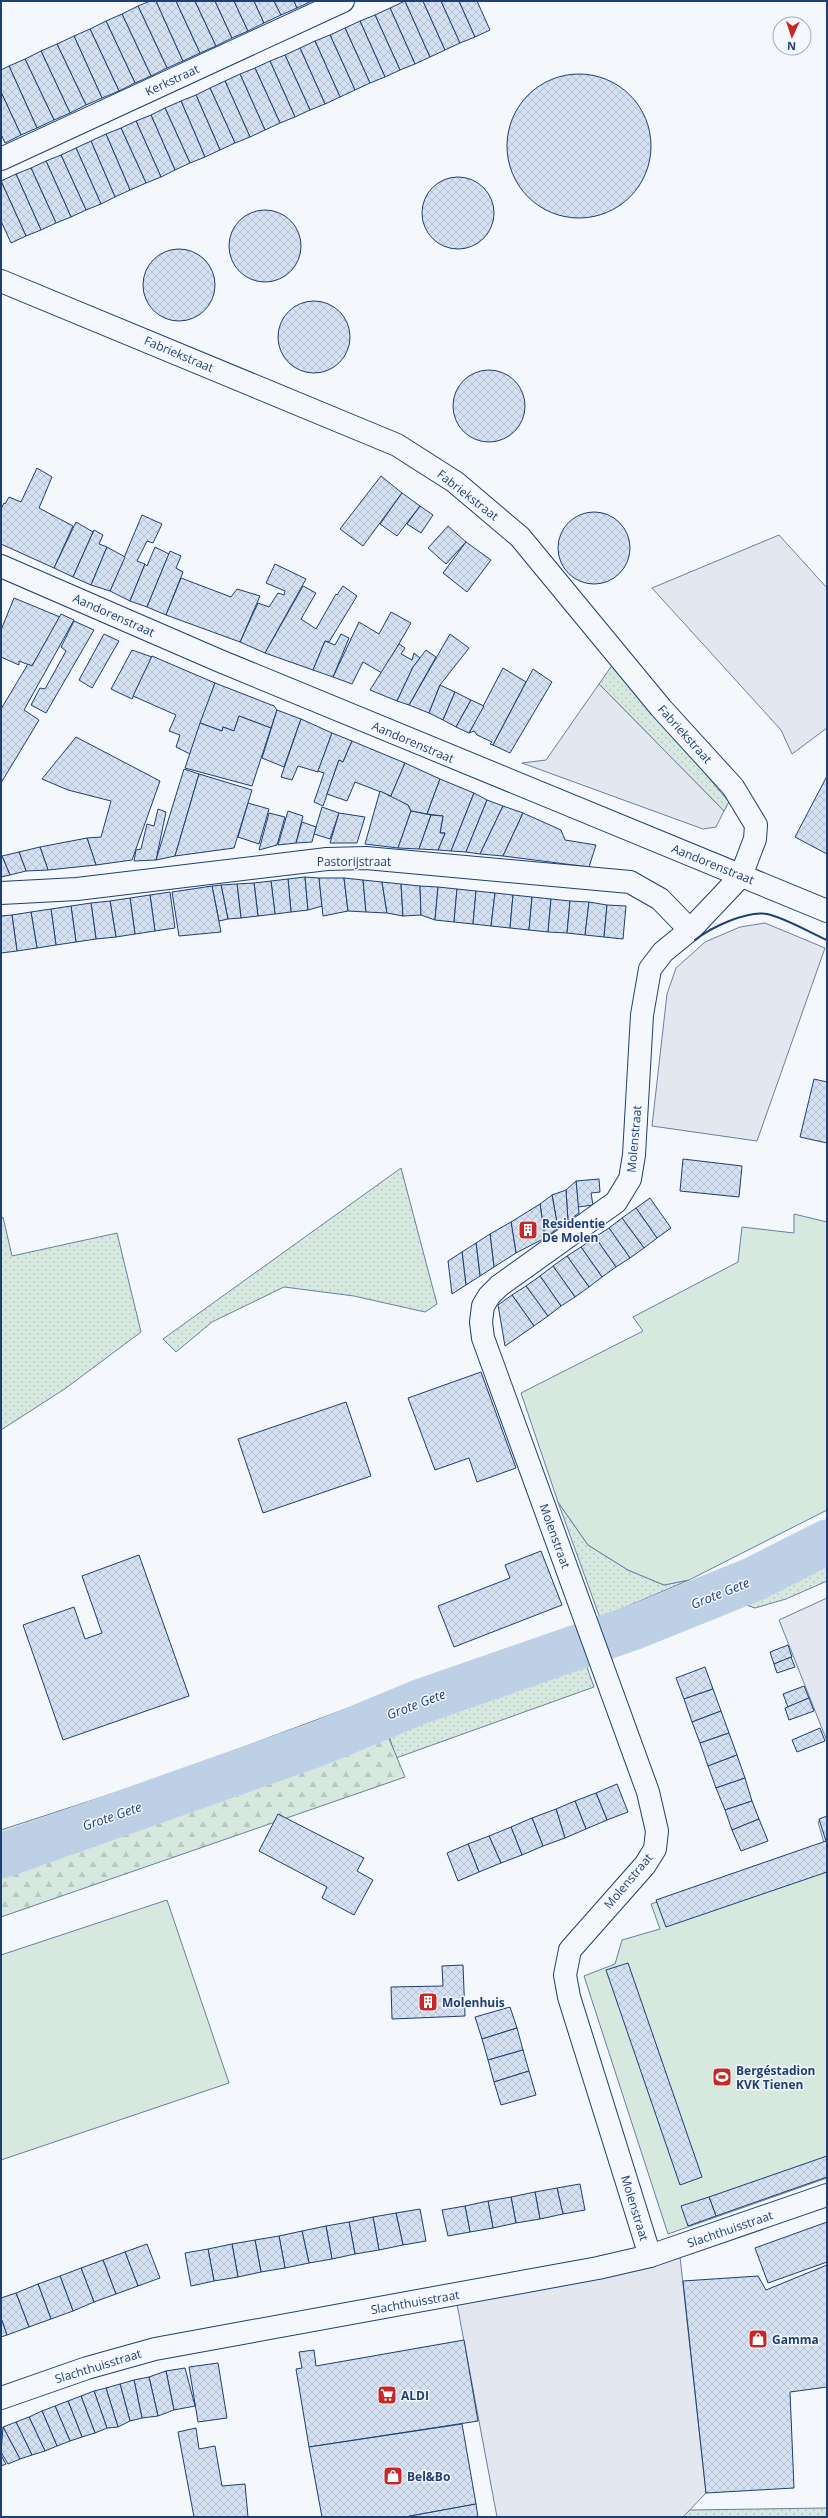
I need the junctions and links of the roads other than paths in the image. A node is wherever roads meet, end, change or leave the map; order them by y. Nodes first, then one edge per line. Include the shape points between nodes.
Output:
1 (343, 1) edge
2 (1, 158) edge
3 (1, 281) edge
4 (1, 566) edge
5 (741, 876) junction
6 (1, 893) edge
7 (827, 911) edge
8 (690, 930) junction
9 (827, 2196) edge
10 (650, 2256) junction
11 (1, 2398) edge

1 - 2 street, Kerkstraat
3 - 5 street, Fabriekstraat via 397,445 455,482 520,537 661,708 733,787 756,825 755,839
4 - 5 street, Aandorenstraat via 220,661
5 - 7 street, Aandorenstraat
5 - 8 street, Molenstraat
6 - 8 street, Pastorijstraat via 76,889 327,858 366,858 630,882 660,899
8 - 10 street, Molenstraat via 663,952 650,969 642,1015 634,1155 630,1179 616,1202 499,1286 483,1306 481,1322 483,1338 648,1792 657,1831 655,1849 644,1865 570,1950 565,1975 569,1997
9 - 10 street, Slachthuisstraat
10 - 11 street, Slachthuisstraat via 598,2268 155,2349 86,2368

